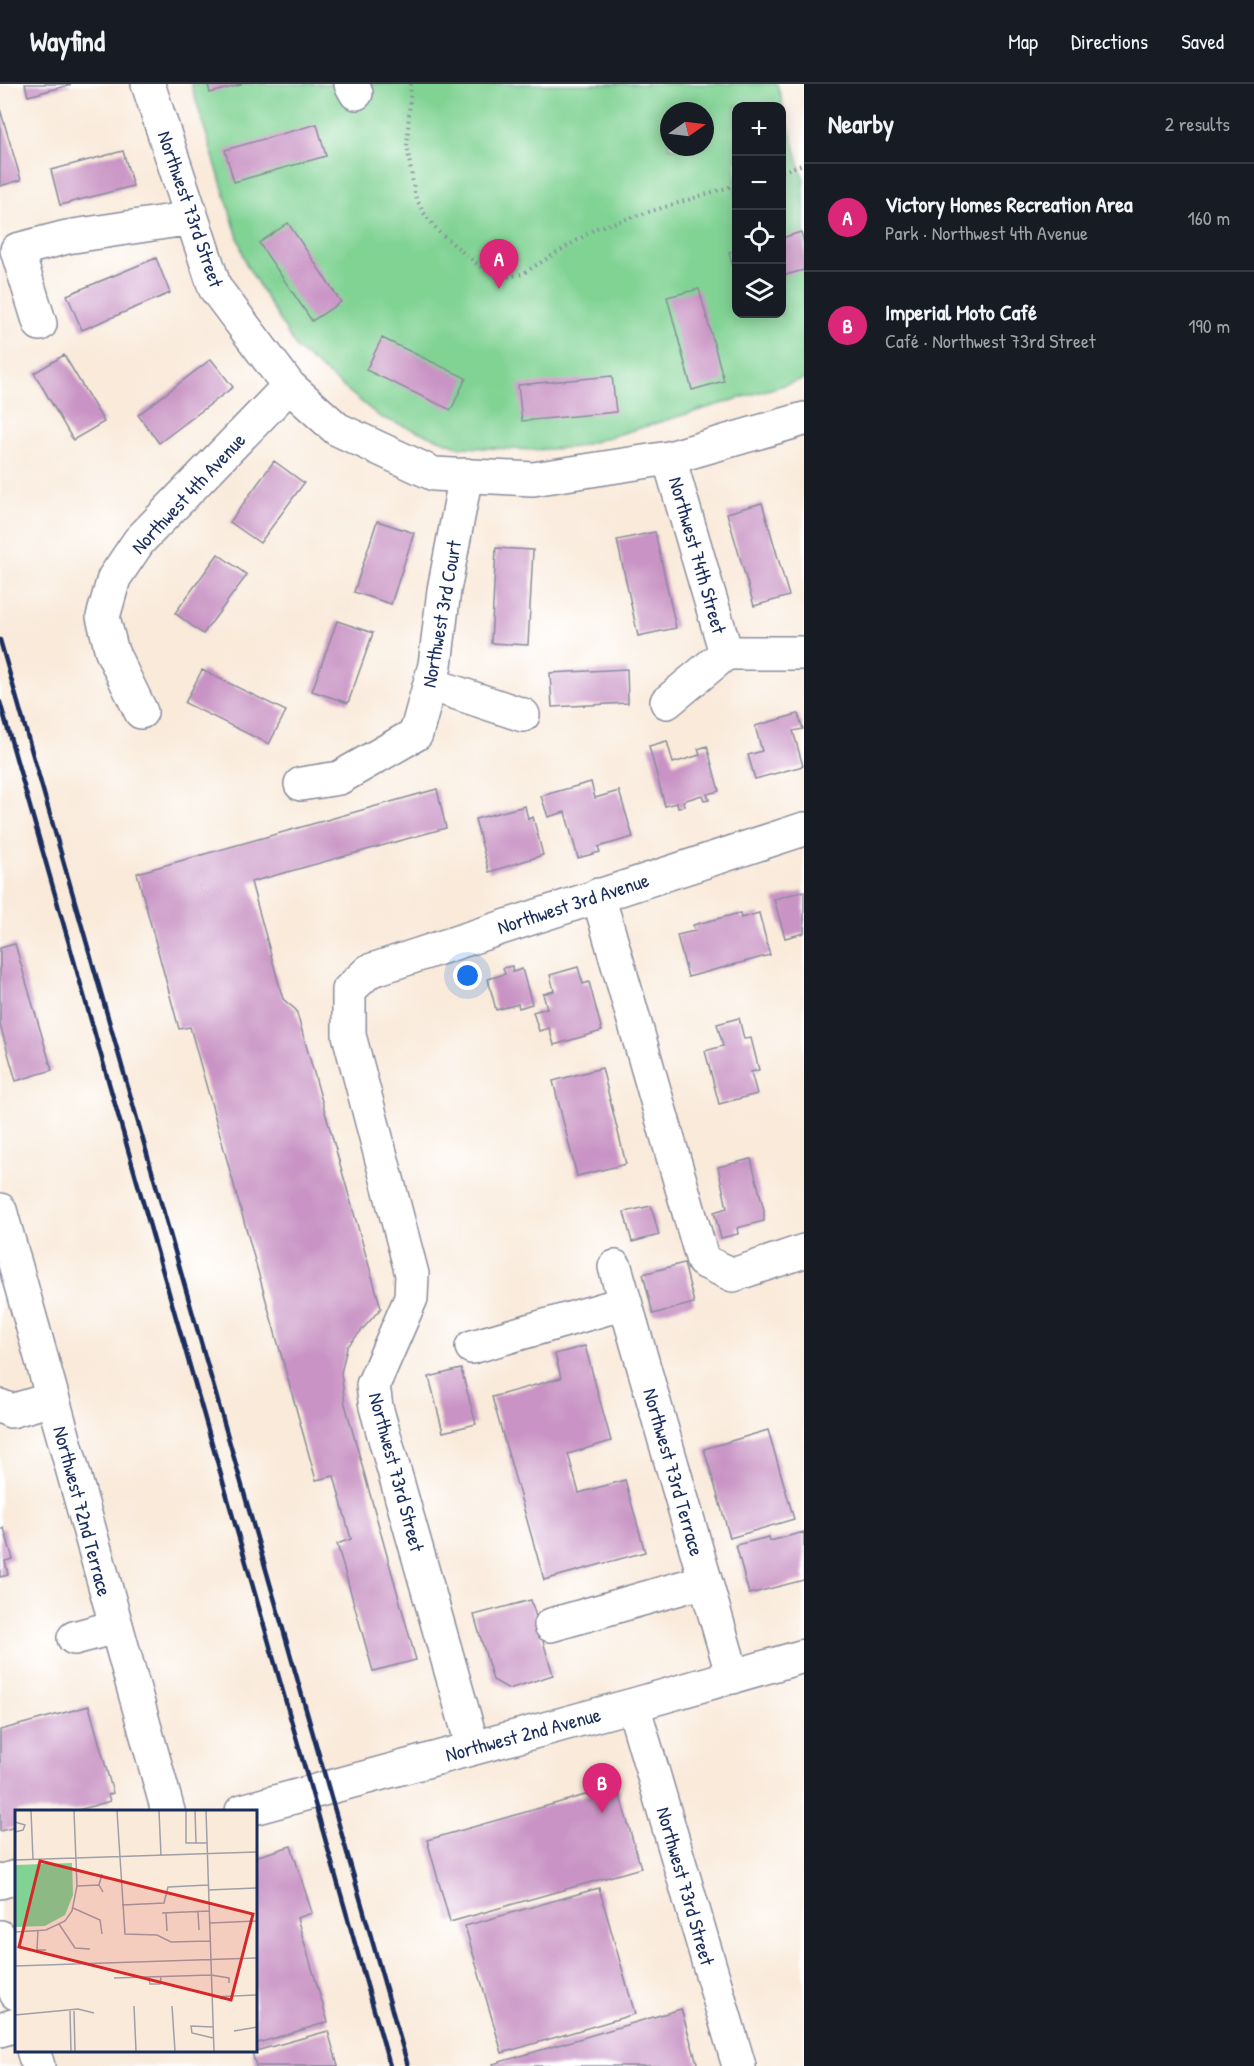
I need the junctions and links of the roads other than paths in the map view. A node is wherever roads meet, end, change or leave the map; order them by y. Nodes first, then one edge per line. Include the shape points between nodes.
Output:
1 (148, 84) edge
2 (192, 218) junction
3 (40, 324) dead end
4 (289, 386) junction
5 (804, 419) edge
6 (669, 458) junction
7 (466, 475) junction
8 (726, 652) junction
9 (804, 653) edge
10 (430, 684) junction
11 (667, 702) dead end
12 (141, 712) dead end
13 (523, 716) dead end
14 (301, 784) dead end
15 (804, 829) edge
16 (598, 894) junction
17 (349, 990) joint
18 (0, 1210) edge
19 (804, 1251) edge
20 (615, 1267) dead end
21 (11, 1292) edge
22 (625, 1303) junction
23 (472, 1347) dead end
24 (52, 1399) junction
25 (0, 1406) edge
26 (705, 1581) junction
27 (551, 1626) dead end
28 (115, 1627) junction
29 (74, 1638) dead end
30 (804, 1656) edge
31 (733, 1677) junction
32 (633, 1705) junction
33 (472, 1748) junction
34 (168, 1810) edge
35 (246, 1810) edge
36 (15, 1877) edge
37 (0, 1882) edge
38 (0, 1937) edge
39 (15, 1990) edge
40 (15, 2025) edge
41 (0, 2030) edge
42 (34, 2051) edge
43 (38, 2066) edge
44 (740, 2066) edge

1 - 2 street, Northwest 73rd Street
2 - 3 street via 68,237 17,250
2 - 4 street, Northwest 73rd Street via 215,288
4 - 7 street, Northwest 73rd Street via 337,429 434,474
4 - 12 street, Northwest 4th Avenue via 139,541 114,578 103,617 112,652
5 - 6 street
6 - 7 street via 533,479
6 - 8 street, Northwest 74th Street
7 - 10 street, Northwest 3rd Court
8 - 9 street
8 - 11 street
10 - 13 street
10 - 14 street, Northwest 3rd Court via 416,734 339,778
15 - 16 street, Northwest 3rd Avenue
16 - 17 street, Northwest 3rd Avenue via 369,971
16 - 19 street via 703,1262 733,1275
17 - 33 street, Northwest 73rd Street via 349,1035 412,1274 411,1298 373,1385 376,1407
18 - 21 street, Northwest 72nd Terrace
20 - 22 street, Northwest 73rd Terrace
21 - 24 street, Northwest 72nd Terrace
22 - 23 street
22 - 26 street, Northwest 73rd Terrace
24 - 25 street via 11,1411
24 - 28 street, Northwest 72nd Terrace
26 - 27 street
26 - 31 street, Northwest 73rd Terrace
28 - 29 street
28 - 34 street, Northwest 72nd Terrace
30 - 31 street, Northwest 2nd Avenue
31 - 32 street, Northwest 2nd Avenue
32 - 33 street, Northwest 2nd Avenue
32 - 44 street, Northwest 73rd Street
33 - 35 street, Northwest 2nd Avenue
36 - 37 street
38 - 39 street
40 - 41 street
42 - 43 street

